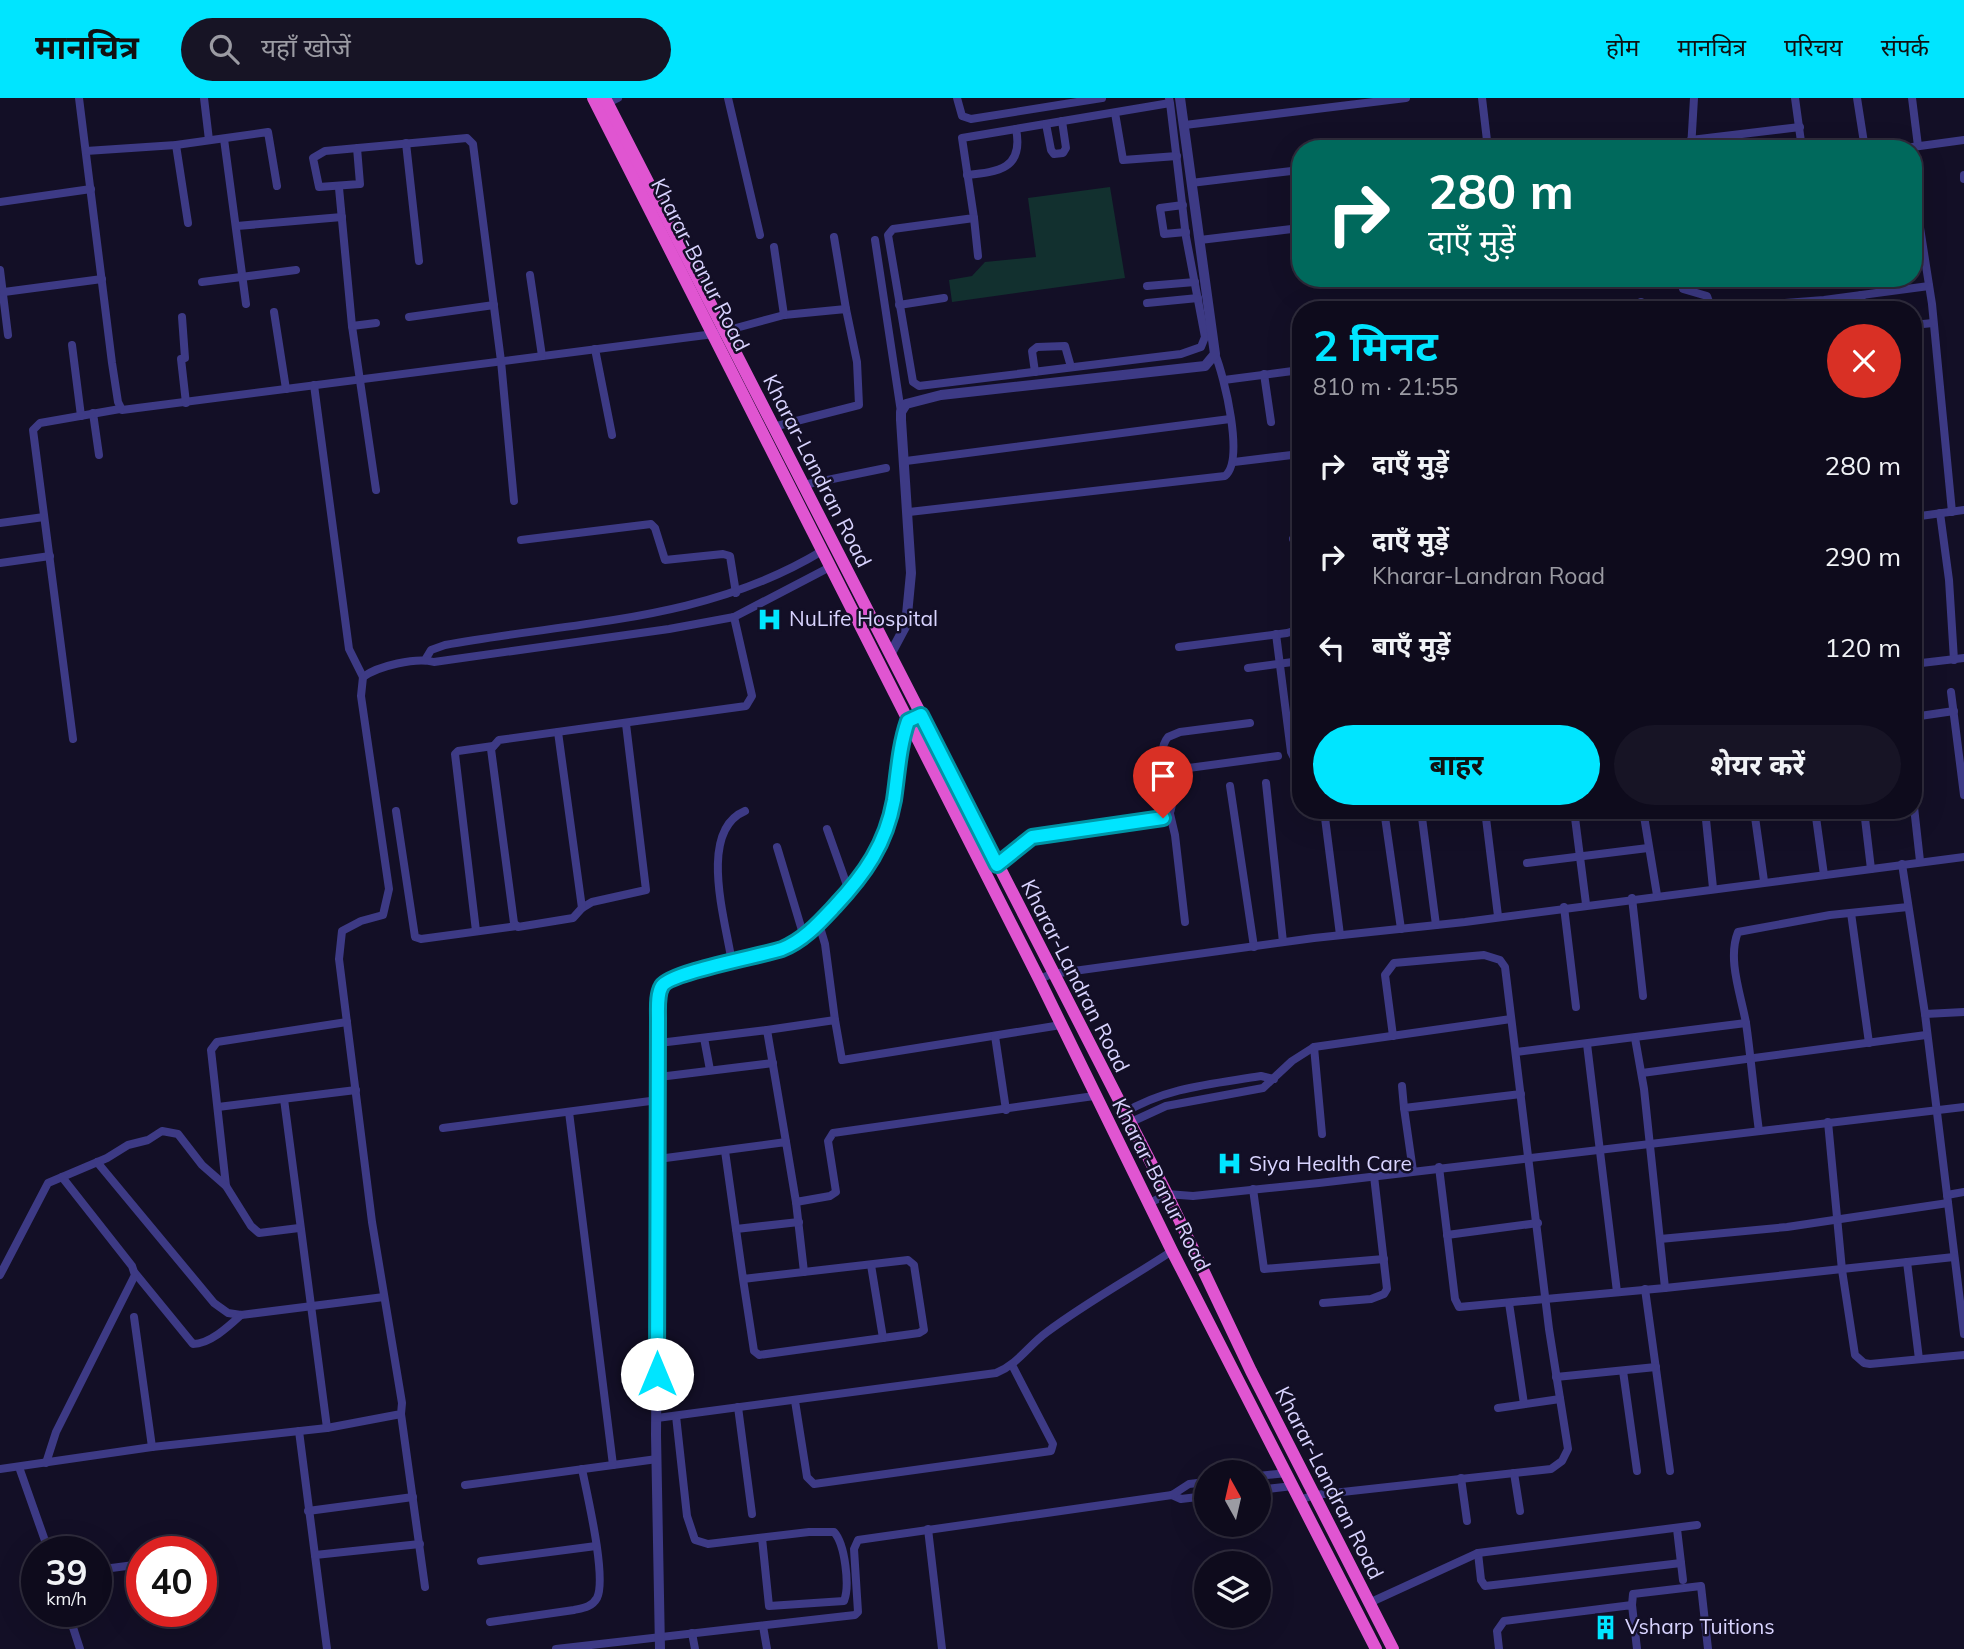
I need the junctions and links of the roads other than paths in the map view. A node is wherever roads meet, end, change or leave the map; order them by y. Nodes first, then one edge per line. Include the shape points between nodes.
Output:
1 (79, 98) edge
2 (204, 98) edge
3 (593, 98) edge
4 (727, 98) edge
5 (957, 98) edge
6 (1102, 98) edge
7 (1180, 98) edge
8 (1406, 98) edge
9 (1482, 98) edge
10 (1694, 98) edge
11 (1796, 98) edge
12 (1857, 98) edge
13 (1912, 98) edge
14 (610, 100) edge
15 (1170, 101) edge
16 (1115, 113) junction
17 (1062, 121) junction
18 (1046, 124) junction
19 (1185, 125) junction
20 (1800, 127) junction
21 (1016, 129) junction
22 (224, 139) junction
23 (209, 140) junction
24 (1485, 140) edge
25 (1691, 140) edge
26 (1721, 140) edge
27 (1801, 140) edge
28 (1864, 140) edge
29 (1918, 140) edge
30 (1964, 140) edge
31 (405, 144) junction
32 (176, 145) junction
33 (1922, 146) edge
34 (358, 148) junction
35 (86, 151) junction
36 (1177, 156) junction
37 (1292, 171) edge
38 (967, 175) junction
39 (1191, 183) junction
40 (276, 186) dead end
41 (339, 188) junction
42 (91, 190) junction
43 (0, 202) edge
44 (1183, 205) junction
45 (342, 217) junction
46 (974, 218) junction
47 (188, 223) dead end
48 (237, 226) junction
49 (1292, 229) edge
50 (1186, 232) junction
51 (760, 236) dead end
52 (834, 237) dead end
53 (875, 240) dead end
54 (1200, 240) junction
55 (774, 247) dead end
56 (1922, 254) edge
57 (978, 256) dead end
58 (419, 261) dead end
59 (0, 270) edge
60 (296, 270) dead end
61 (530, 275) dead end
62 (243, 276) junction
63 (102, 279) junction
64 (201, 282) dead end
65 (1195, 282) junction
66 (1147, 286) dead end
67 (1929, 286) junction
68 (1683, 287) edge
69 (1921, 287) edge
70 (1922, 287) edge
71 (4, 292) junction
72 (1861, 295) junction
73 (944, 298) dead end
74 (1198, 298) junction
75 (1709, 301) edge
76 (1797, 301) edge
77 (1862, 301) edge
78 (1147, 303) dead end
79 (246, 304) dead end
80 (494, 305) junction
81 (899, 305) junction
82 (846, 309) junction
83 (274, 312) dead end
84 (784, 315) junction
85 (182, 317) dead end
86 (409, 317) dead end
87 (376, 323) dead end
88 (1933, 323) junction
89 (1922, 324) edge
90 (352, 326) junction
91 (719, 333) junction
92 (8, 335) dead end
93 (72, 345) dead end
94 (595, 349) junction
95 (1215, 354) junction
96 (542, 356) junction
97 (501, 361) junction
98 (1071, 367) junction
99 (1292, 371) edge
100 (1035, 372) junction
101 (1264, 374) junction
102 (362, 380) junction
103 (1224, 380) junction
104 (314, 385) junction
105 (286, 389) junction
106 (186, 402) junction
107 (120, 409) junction
108 (901, 412) junction
109 (93, 414) junction
110 (81, 416) junction
111 (1230, 419) junction
112 (1271, 422) dead end
113 (773, 427) junction
114 (611, 435) dead end
115 (99, 455) dead end
116 (1292, 455) edge
117 (906, 461) junction
118 (1234, 462) junction
119 (886, 468) dead end
120 (803, 485) junction
121 (376, 490) dead end
122 (514, 502) dead end
123 (1964, 510) edge
124 (909, 512) junction
125 (1952, 512) junction
126 (1940, 513) junction
127 (1922, 516) edge
128 (44, 517) junction
129 (0, 523) edge
130 (520, 540) dead end
131 (822, 551) junction
132 (50, 556) junction
133 (0, 563) edge
134 (830, 567) junction
135 (844, 579) junction
136 (736, 593) junction
137 (734, 617) junction
138 (1292, 631) edge
139 (1276, 634) junction
140 (1179, 647) dead end
141 (890, 655) junction
142 (1964, 658) edge
143 (425, 660) junction
144 (1954, 660) junction
145 (1292, 662) edge
146 (1922, 663) edge
147 (1280, 664) junction
148 (1248, 668) dead end
149 (363, 677) junction
150 (1951, 692) dead end
151 (1954, 711) junction
152 (1922, 716) edge
153 (915, 718) junction
154 (1250, 723) dead end
155 (626, 724) junction
156 (558, 732) junction
157 (73, 738) dead end
158 (493, 746) junction
159 (1292, 754) edge
160 (1278, 756) dead end
161 (1963, 766) edge
162 (1166, 771) junction
163 (1266, 783) dead end
164 (1230, 786) dead end
165 (1964, 795) edge
166 (396, 811) dead end
167 (745, 811) dead end
168 (1170, 814) junction
169 (1325, 819) edge
170 (1385, 819) edge
171 (1423, 819) edge
172 (1486, 819) edge
173 (1575, 819) edge
174 (1644, 819) edge
175 (1706, 819) edge
176 (1755, 819) edge
177 (1816, 819) edge
178 (1865, 819) edge
179 (1915, 819) edge
180 (827, 829) dead end
181 (777, 847) dead end
182 (1648, 848) junction
183 (1580, 855) junction
184 (1964, 857) edge
185 (1920, 861) junction
186 (1527, 863) dead end
187 (1902, 864) junction
188 (997, 865) junction
189 (1871, 869) junction
190 (1824, 875) junction
191 (1764, 881) junction
192 (1713, 888) junction
193 (849, 891) junction
194 (1657, 895) junction
195 (1632, 898) junction
196 (1586, 904) junction
197 (1564, 907) junction
198 (1908, 907) junction
199 (582, 908) junction
200 (1851, 913) junction
201 (1499, 916) junction
202 (1185, 922) dead end
203 (819, 924) junction
204 (1436, 925) junction
205 (517, 926) junction
206 (1401, 929) junction
207 (476, 931) junction
208 (1340, 935) junction
209 (804, 937) junction
210 (1283, 942) junction
211 (1254, 947) junction
212 (732, 963) junction
213 (1052, 974) junction
214 (1039, 979) junction
215 (1643, 996) dead end
216 (1576, 1007) dead end
217 (1964, 1012) edge
218 (1925, 1014) junction
219 (1511, 1019) junction
220 (835, 1020) junction
221 (347, 1023) junction
222 (1746, 1023) junction
223 (1061, 1025) junction
224 (767, 1030) junction
225 (1926, 1035) junction
226 (995, 1036) junction
227 (1394, 1036) junction
228 (704, 1038) junction
229 (1635, 1038) junction
230 (659, 1043) junction
231 (1869, 1043) junction
232 (1587, 1044) junction
233 (1314, 1048) junction
234 (1516, 1052) junction
235 (1750, 1059) junction
236 (773, 1063) junction
237 (710, 1070) junction
238 (1642, 1073) junction
239 (659, 1077) junction
240 (1274, 1080) junction
241 (1402, 1087) dead end
242 (356, 1090) junction
243 (1521, 1094) junction
244 (1094, 1096) junction
245 (284, 1099) junction
246 (658, 1100) junction
247 (218, 1107) junction
248 (1964, 1107) edge
249 (1404, 1108) junction
250 (1006, 1110) junction
251 (1935, 1111) junction
252 (569, 1112) junction
253 (1127, 1118) junction
254 (1828, 1122) junction
255 (443, 1128) dead end
256 (1759, 1131) junction
257 (1322, 1134) dead end
258 (786, 1142) junction
259 (1649, 1146) junction
260 (1601, 1150) junction
261 (725, 1151) junction
262 (1528, 1157) junction
263 (658, 1159) junction
264 (97, 1162) junction
265 (1439, 1167) junction
266 (1413, 1171) junction
267 (1374, 1176) junction
268 (62, 1177) junction
269 (226, 1186) junction
270 (1253, 1189) junction
271 (1964, 1192) edge
272 (1167, 1194) junction
273 (1948, 1199) junction
274 (796, 1202) junction
275 (1150, 1203) junction
276 (1838, 1220) junction
277 (799, 1222) junction
278 (1538, 1223) junction
279 (299, 1228) junction
280 (736, 1229) junction
281 (1447, 1235) junction
282 (1660, 1239) junction
283 (1172, 1251) junction
284 (1954, 1257) junction
285 (1384, 1259) junction
286 (1907, 1262) junction
287 (871, 1265) junction
288 (1842, 1270) junction
289 (1960, 1270) edge
290 (804, 1272) junction
291 (135, 1273) junction
292 (0, 1275) edge
293 (743, 1279) junction
294 (1665, 1288) junction
295 (1645, 1289) junction
296 (1617, 1292) junction
297 (384, 1297) junction
298 (1545, 1298) junction
299 (1323, 1303) dead end
300 (1509, 1303) junction
301 (310, 1307) junction
302 (241, 1315) junction
303 (134, 1317) dead end
304 (1964, 1334) edge
305 (883, 1338) junction
306 (1964, 1355) edge
307 (1919, 1359) junction
308 (1012, 1365) junction
309 (1656, 1367) junction
310 (1623, 1371) junction
311 (1556, 1377) junction
312 (1560, 1399) junction
313 (795, 1401) junction
314 (1524, 1404) junction
315 (738, 1407) junction
316 (1498, 1408) dead end
317 (401, 1415) junction
318 (676, 1416) junction
319 (657, 1418) junction
320 (327, 1429) junction
321 (299, 1431) junction
322 (152, 1447) junction
323 (657, 1459) junction
324 (46, 1463) junction
325 (613, 1465) junction
326 (19, 1467) junction
327 (0, 1469) edge
328 (582, 1469) junction
329 (1637, 1471) dead end
330 (1670, 1471) dead end
331 (1287, 1473) junction
332 (1514, 1473) junction
333 (1271, 1475) edge
334 (1461, 1478) junction
335 (1194, 1483) edge
336 (465, 1485) dead end
337 (1293, 1486) junction
338 (1271, 1489) edge
339 (1315, 1494) junction
340 (1172, 1495) junction
341 (413, 1497) junction
342 (1194, 1497) edge
343 (1299, 1500) junction
344 (308, 1511) junction
345 (1520, 1511) dead end
346 (752, 1514) dead end
347 (1467, 1521) dead end
348 (1697, 1525) dead end
349 (928, 1529) junction
350 (1677, 1529) junction
351 (43, 1536) edge
352 (762, 1538) junction
353 (419, 1544) junction
354 (596, 1546) junction
355 (1478, 1553) junction
356 (315, 1555) junction
357 (481, 1561) dead end
358 (1681, 1563) junction
359 (1683, 1580) dead end
360 (425, 1587) dead end
361 (1370, 1603) junction
362 (1632, 1605) junction
363 (490, 1622) dead end
364 (763, 1626) junction
365 (73, 1627) edge
366 (692, 1633) junction
367 (660, 1636) junction
368 (80, 1649) edge
369 (327, 1649) edge
370 (555, 1649) edge
371 (660, 1649) edge
372 (695, 1649) edge
373 (767, 1649) edge
374 (942, 1649) edge
375 (1376, 1649) edge
376 (1392, 1649) edge
377 (1499, 1649) edge
378 (1637, 1649) edge
379 (1708, 1649) edge

1 - 35 street
2 - 23 street
3 - 91 highway, Kharar-Banur Road
4 - 51 street
5 - 6 street via 962,116 971,119
7 - 19 street
8 - 19 street
9 - 24 street
10 - 25 street
11 - 20 street
12 - 28 street
13 - 29 street
14 - 91 highway, Kharar-Landran Road
15 - 16 street
15 - 36 street
16 - 17 street
16 - 36 street via 1124,160
17 - 18 street
17 - 18 street via 1063,153 1051,150
18 - 21 street
19 - 39 street
20 - 26 street
20 - 27 street
21 - 38 street via 1018,150 1006,166
21 - 38 street via 962,138
22 - 23 street
22 - 40 street via 268,132
22 - 48 street
23 - 32 street
30 - 33 street
31 - 34 street
31 - 58 street
31 - 80 street via 472,141
32 - 35 street
32 - 47 street
34 - 41 street via 360,184
34 - 41 street via 314,156 319,187
35 - 42 street
36 - 44 street
37 - 39 street
38 - 46 street
39 - 54 street
41 - 45 street
42 - 43 street
42 - 63 street
44 - 50 street
44 - 50 street via 1160,208 1159,212 1164,234
45 - 48 street
45 - 90 street
46 - 57 street
46 - 81 street via 889,231
48 - 62 street
49 - 54 street
50 - 65 street
52 - 82 street
53 - 108 street
54 - 95 street
55 - 84 street
56 - 67 street
59 - 71 street
60 - 62 street
61 - 96 street
62 - 64 street
62 - 79 street
63 - 71 street
63 - 107 street
65 - 66 street
65 - 74 street
67 - 70 street
67 - 88 street
68 - 75 street via 1707,296
69 - 72 street
71 - 92 street
72 - 76 street
72 - 77 street
73 - 81 street
74 - 78 street
74 - 98 street via 1205,337 1195,351
80 - 86 street
80 - 97 street
81 - 100 street via 909,374 919,386
82 - 84 street
82 - 113 street via 857,362 859,405
83 - 105 street
84 - 91 street
85 - 106 street
87 - 90 street
88 - 89 street
88 - 125 street
90 - 102 street
91 - 94 street
91 - 113 highway, Kharar-Landran Road
91 - 131 highway, Kharar-Banur Road
93 - 110 street
94 - 96 street
94 - 114 street
95 - 103 street
95 - 108 street via 1205,366 920,398
96 - 97 street
97 - 102 street
97 - 122 street
98 - 100 street
98 - 100 street via 1065,346 1037,346 1032,351
99 - 101 street
101 - 103 street
101 - 112 street
102 - 104 street
102 - 121 street
103 - 111 street
104 - 105 street
104 - 149 street via 349,649
105 - 106 street
106 - 107 street
107 - 109 street
108 - 117 street
109 - 110 street
109 - 115 street
110 - 128 street via 34,427
111 - 117 street
111 - 118 street
113 - 120 highway, Kharar-Landran Road
116 - 118 street
117 - 124 street
118 - 124 street via 1229,473 1218,478
119 - 120 street
120 - 135 highway, Kharar-Landran Road
123 - 125 street
124 - 141 street via 912,573 908,615
125 - 126 street
126 - 127 street
126 - 144 street via 1950,580
128 - 129 street
128 - 132 street
130 - 136 street via 651,524 665,560 730,556
131 - 134 highway, Kharar-Banur Road
131 - 136 street via 784,574
132 - 133 street
132 - 157 street
134 - 135 highway, Kharar-Banur Road
134 - 137 street
135 - 141 highway, Kharar-Landran Road
135 - 153 highway, Kharar-Banur Road
136 - 143 street via 666,611 445,645 431,650
137 - 143 street
137 - 155 street via 750,702
138 - 139 street
139 - 140 street
139 - 147 street
141 - 153 highway, Kharar-Landran Road
142 - 144 street
143 - 149 street
144 - 146 street
145 - 147 street
147 - 148 street
147 - 159 street
149 - 221 street via 361,696 389,889 383,915 342,931 339,959
150 - 151 street
151 - 152 street
151 - 161 street
153 - 188 highway, Kharar-Landran Road
153 - 193 street via 882,842
153 - 214 highway, Kharar-Banur Road
154 - 162 street via 1172,734 1164,742
155 - 156 street
155 - 199 street via 646,890
156 - 158 street via 499,740
156 - 199 street
158 - 205 street
158 - 207 street via 455,754
160 - 162 street
161 - 165 street
162 - 168 street
163 - 210 street
164 - 211 street
166 - 207 street via 415,937
167 - 212 street via 725,825 717,852
168 - 188 street via 1032,837
168 - 202 street
169 - 208 street
170 - 206 street
171 - 204 street
172 - 201 street
173 - 183 street
174 - 182 street
175 - 192 street
176 - 191 street
177 - 190 street
178 - 189 street
179 - 185 street
180 - 193 street
181 - 209 street
182 - 183 street
182 - 194 street
183 - 186 street
183 - 196 street
184 - 185 street
185 - 187 street
187 - 189 street
187 - 198 street
188 - 213 highway, Kharar-Landran Road
189 - 190 street
190 - 191 street
191 - 192 street
192 - 194 street
193 - 203 street
194 - 195 street
195 - 196 street
195 - 215 street
196 - 197 street
197 - 201 street
197 - 216 street
198 - 200 street
198 - 218 street
199 - 205 street via 573,918
200 - 222 street via 1738,932 1738,986
200 - 231 street
201 - 204 street
203 - 209 street
203 - 220 street
204 - 206 street
205 - 207 street
206 - 208 street
208 - 210 street
209 - 212 street via 782,949
210 - 211 street
211 - 213 street
212 - 230 street via 680,974 664,983
213 - 214 street
213 - 253 highway, Kharar-Landran Road
214 - 223 highway, Kharar-Banur Road
217 - 218 street
218 - 225 street
219 - 227 street
219 - 227 street via 1505,967 1494,957 1394,963 1385,975
219 - 234 street
220 - 224 street
220 - 226 street via 842,1060
221 - 242 street
221 - 247 street via 217,1042 210,1055
222 - 229 street
222 - 235 street
223 - 226 street
223 - 244 highway, Kharar-Banur Road
224 - 228 street
224 - 236 street
225 - 231 street
225 - 251 street
226 - 250 street
227 - 233 street
228 - 230 street
228 - 237 street
229 - 232 street
229 - 238 street
230 - 239 street
231 - 235 street
232 - 234 street
232 - 260 street
233 - 240 street via 1292,1061
233 - 257 street
234 - 243 street
235 - 238 street
235 - 256 street
236 - 237 street
236 - 258 street
237 - 239 street
238 - 259 street
239 - 246 street
240 - 253 street via 1263,1088 1166,1105
240 - 253 street via 1261,1076 1164,1092
241 - 249 street
242 - 245 street
242 - 297 street
243 - 249 street
243 - 262 street
244 - 250 street
244 - 275 highway, Kharar-Banur Road
245 - 247 street
245 - 279 street
246 - 252 street
246 - 263 street
247 - 269 street
248 - 251 street
249 - 266 street
250 - 274 street via 833,1133 828,1141 836,1192
251 - 254 street
251 - 273 street
252 - 255 street
252 - 325 street
253 - 272 highway, Kharar-Landran Road
254 - 256 street
254 - 276 street
256 - 259 street
258 - 261 street
258 - 274 street
259 - 260 street
259 - 282 street
260 - 262 street
260 - 296 street
261 - 263 street
261 - 280 street
262 - 265 street
262 - 278 street
263 - 319 street
264 - 268 street
264 - 269 street via 171,1131
264 - 302 street via 214,1303
265 - 266 street
265 - 281 street
266 - 267 street
267 - 270 street
267 - 285 street
268 - 291 street
268 - 292 street via 46,1186
269 - 279 street via 256,1231
270 - 272 street via 1193,1196
270 - 285 street via 1264,1269
271 - 273 street
272 - 275 street
272 - 339 highway, Kharar-Landran Road
273 - 276 street
273 - 284 street
274 - 277 street
275 - 283 highway, Kharar-Banur Road
276 - 282 street
276 - 288 street
277 - 280 street
277 - 290 street
278 - 281 street
278 - 298 street
279 - 301 street
280 - 293 street
281 - 300 street via 1457,1304 1468,1309
282 - 294 street
283 - 308 street via 1058,1324
283 - 331 highway, Kharar-Banur Road
284 - 286 street
284 - 289 street
285 - 299 street via 1384,1294
286 - 288 street
286 - 307 street
287 - 290 street
287 - 305 street
287 - 305 street via 905,1259 912,1262 924,1326 919,1333
288 - 294 street
288 - 307 street via 1853,1348 1859,1360 1870,1364
289 - 304 street
290 - 293 street
291 - 302 street via 193,1344 225,1330
291 - 324 street
293 - 305 street via 756,1353
294 - 295 street
295 - 296 street
295 - 309 street
296 - 298 street
297 - 301 street
297 - 317 street
298 - 300 street
298 - 311 street
300 - 314 street
301 - 302 street
301 - 320 street
303 - 322 street
306 - 307 street
308 - 313 street via 996,1373
308 - 313 street via 1053,1444 1051,1451 814,1484 807,1477
309 - 310 street
309 - 330 street
310 - 311 street
310 - 329 street
311 - 312 street
312 - 314 street
312 - 332 street via 1568,1441 1562,1461 1551,1469
313 - 315 street
314 - 316 street
315 - 318 street
315 - 346 street
317 - 320 street
317 - 341 street
318 - 319 street
318 - 352 street via 687,1516 695,1540 708,1544
319 - 323 street
320 - 321 street
321 - 322 street
321 - 344 street
322 - 324 street
323 - 325 street
323 - 367 street
324 - 326 street
325 - 328 street
326 - 327 street
326 - 351 street
328 - 336 street
328 - 354 street
331 - 333 street
331 - 337 highway, Kharar-Banur Road
332 - 334 street
332 - 345 street
334 - 339 street
334 - 347 street
335 - 340 street
337 - 338 street
337 - 343 highway, Kharar-Banur Road
339 - 343 street
339 - 361 highway, Kharar-Landran Road
340 - 342 street
340 - 349 street
341 - 344 street
341 - 353 street
343 - 375 highway, Kharar-Banur Road
344 - 356 street
348 - 350 street
349 - 364 street via 858,1540 854,1549 855,1615
349 - 374 street
350 - 355 street
350 - 358 street
352 - 352 street via 834,1532 840,1543 844,1601 771,1608
353 - 356 street
353 - 360 street
354 - 357 street
354 - 363 street via 599,1591 592,1604
355 - 358 street via 1485,1586
355 - 361 street
356 - 369 street
358 - 359 street
361 - 376 highway, Kharar-Landran Road
362 - 377 street via 1504,1621 1497,1630
362 - 378 street
362 - 379 street via 1633,1594 1701,1586
364 - 366 street
364 - 373 street
365 - 368 street
366 - 367 street
366 - 372 street
367 - 370 street
367 - 371 street

